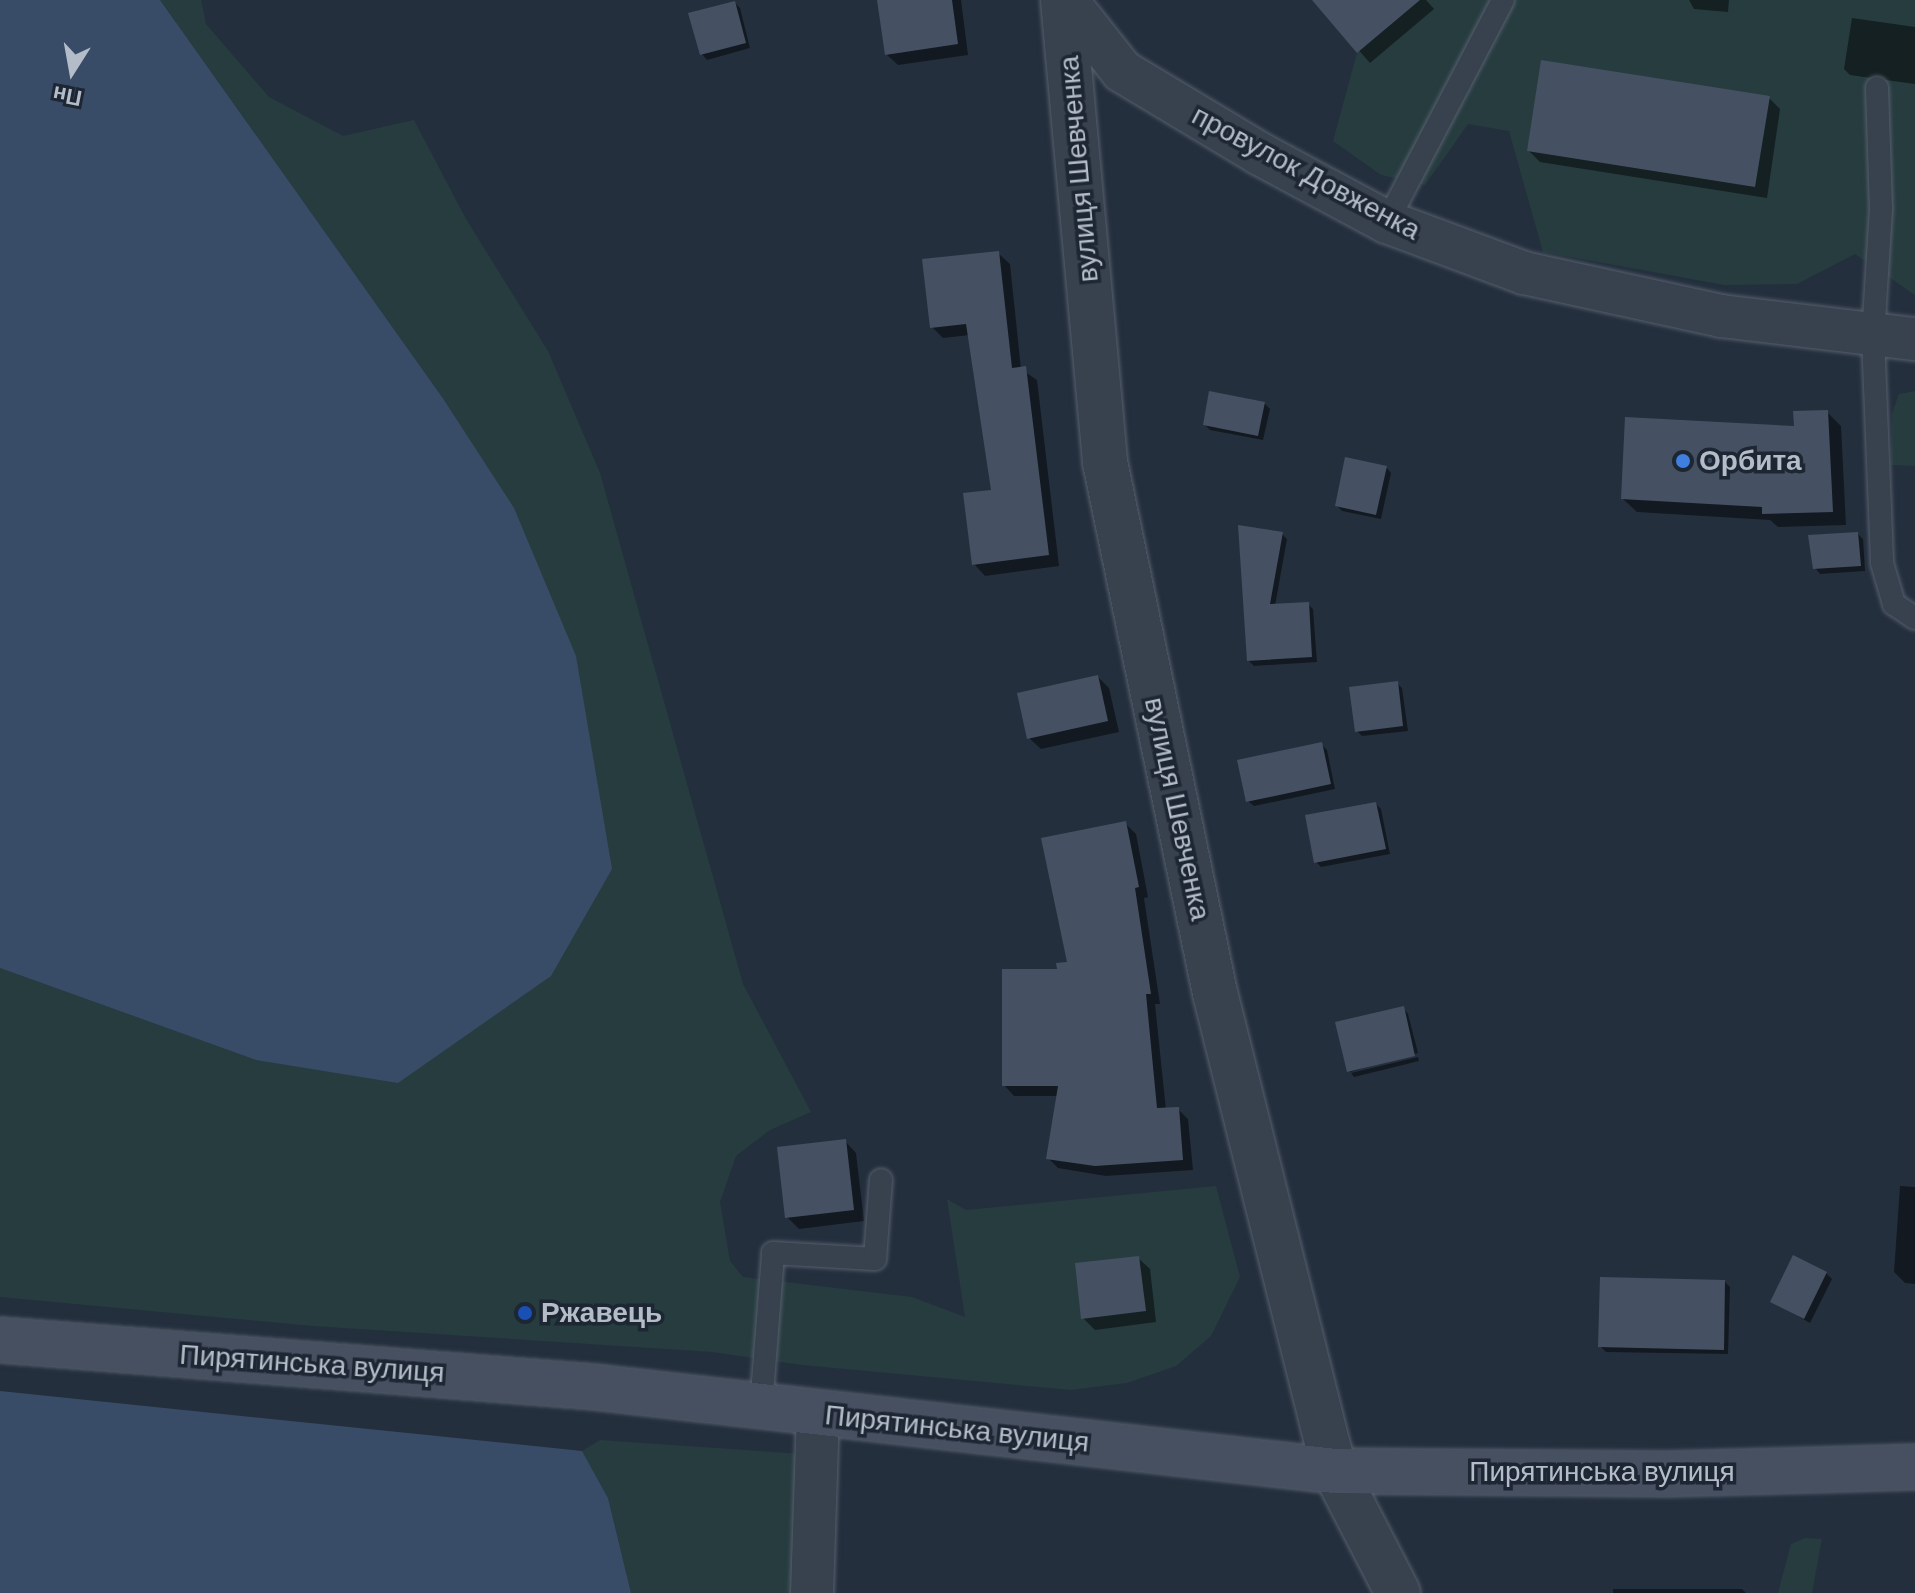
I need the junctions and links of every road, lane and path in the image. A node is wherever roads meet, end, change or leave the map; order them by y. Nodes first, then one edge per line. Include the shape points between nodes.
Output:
1 (1065, 0) edge
2 (1503, 0) edge
3 (1877, 88) dead end
4 (1387, 222) junction
5 (1873, 336) junction
6 (1915, 339) edge
7 (1915, 618) edge
8 (881, 1180) dead end
9 (11, 1341) edge
10 (761, 1407) junction
11 (818, 1414) junction
12 (1915, 1467) edge
13 (1335, 1471) junction
14 (812, 1593) edge
15 (1398, 1593) edge

1 - 4 street, провулок Довженка via 1122,71
1 - 13 street, вулиця Шевченка via 1105,462 1215,993
2 - 4 lane
3 - 5 lane via 1881,209
4 - 5 street, провулок Довженка via 1524,273 1721,316
5 - 6 street, провулок Довженка
5 - 7 lane via 1882,563 1894,604
8 - 10 lane via 875,1259 773,1253
9 - 10 main road, Пирятинська вулиця via 594,1387
10 - 11 main road, Пирятинська вулиця
11 - 13 main road, Пирятинська вулиця
11 - 14 street
12 - 13 main road, Пирятинська вулиця via 1668,1474
13 - 15 street, вулиця Шевченка

